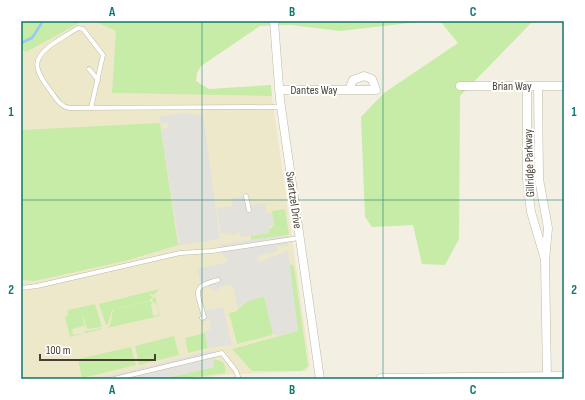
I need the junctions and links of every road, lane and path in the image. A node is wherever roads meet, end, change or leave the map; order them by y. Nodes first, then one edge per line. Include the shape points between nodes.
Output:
1 (274, 21) edge
2 (62, 38) junction
3 (65, 42) dead end
4 (89, 69) dead end
5 (98, 80) junction
6 (460, 86) dead end
7 (538, 86) junction
8 (564, 86) edge
9 (527, 87) junction
10 (279, 90) junction
11 (349, 90) dead end
12 (281, 107) junction
13 (91, 108) junction
14 (538, 148) junction
15 (527, 149) junction
16 (541, 194) junction
17 (246, 196) dead end
18 (529, 196) junction
19 (248, 210) dead end
20 (299, 238) junction
21 (545, 261) junction
22 (218, 280) dead end
23 (21, 288) edge
24 (202, 318) dead end
25 (547, 377) junction
26 (564, 377) edge
27 (514, 378) edge
28 (114, 379) edge
29 (239, 379) edge
30 (320, 379) edge
31 (381, 379) edge
32 (424, 379) edge

1 - 10 street, Swartzel Drive
2 - 3 lane
2 - 5 lane via 81,28 101,51 103,60
2 - 13 lane via 40,55 39,74 62,106
4 - 5 lane
5 - 13 lane
6 - 9 street, Brian Way
7 - 8 street, Brian Way
7 - 9 street, Brian Way
7 - 14 street, Gillridge Parkway
9 - 15 street, Gillridge Parkway
10 - 11 street, Dantes Way
10 - 12 street, Swartzel Drive
12 - 13 lane
12 - 20 street, Swartzel Drive
14 - 15 street
14 - 16 street, Gillridge Parkway
15 - 18 street, Gillridge Parkway
16 - 18 street
16 - 21 street, Gillridge Parkway via 548,228
17 - 19 lane
18 - 21 street, Gillridge Parkway
20 - 23 lane via 212,252 180,252
20 - 30 street, Swartzel Drive
21 - 25 street, Gillridge Parkway
22 - 24 lane via 199,287
25 - 26 street
25 - 27 street
27 - 32 street
28 - 29 lane via 222,353
31 - 32 street

